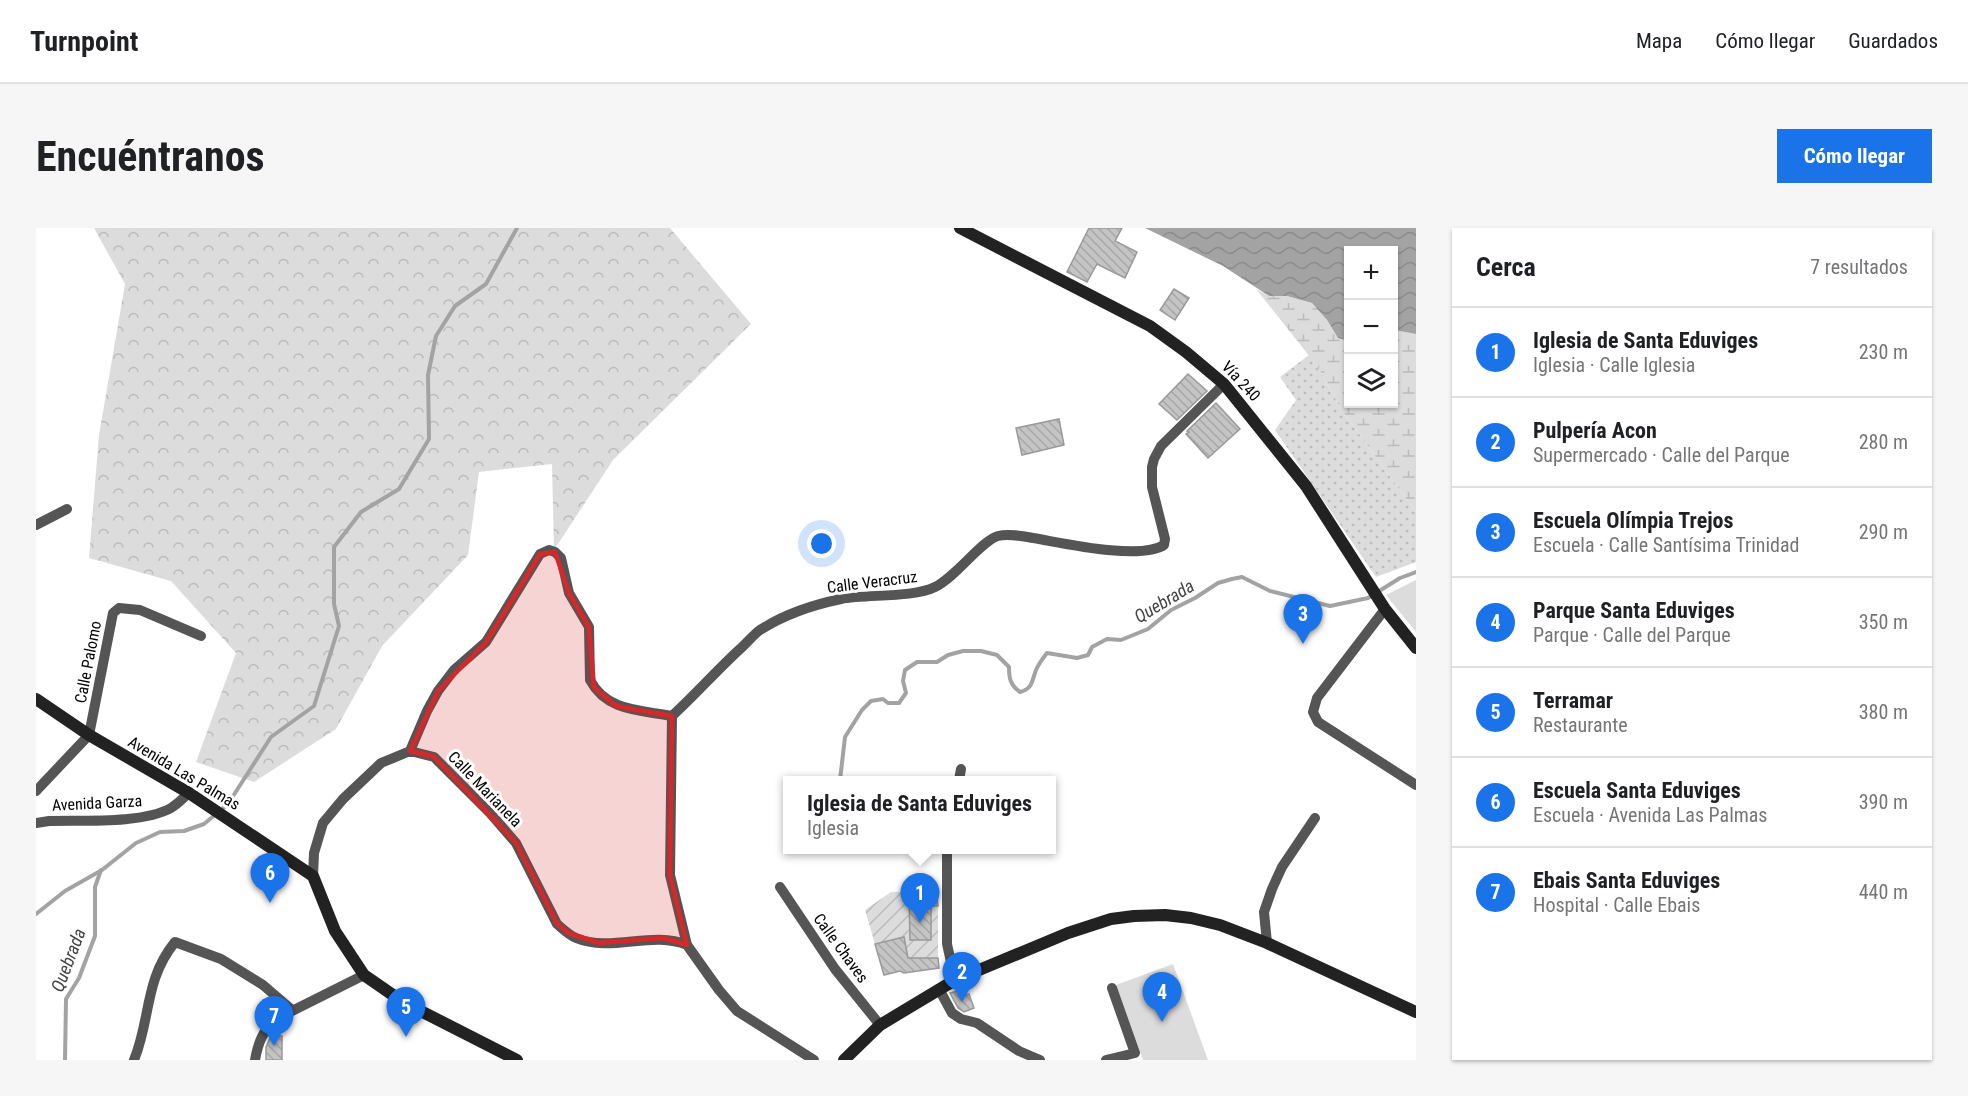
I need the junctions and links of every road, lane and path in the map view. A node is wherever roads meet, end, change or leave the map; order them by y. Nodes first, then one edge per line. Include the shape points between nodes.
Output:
1 (960, 228) edge
2 (1224, 384) junction
3 (67, 509) dead end
4 (36, 525) edge
5 (1385, 609) junction
6 (201, 636) dead end
7 (1416, 648) edge
8 (36, 699) edge
9 (672, 716) junction
10 (89, 735) junction
11 (410, 751) junction
12 (1416, 785) edge
13 (36, 791) edge
14 (189, 793) junction
15 (1315, 818) dead end
16 (36, 823) edge
17 (947, 854) edge
18 (313, 876) junction
19 (780, 887) dead end
20 (1267, 943) junction
21 (687, 945) junction
22 (364, 975) junction
23 (955, 980) junction
24 (1112, 988) dead end
25 (939, 989) junction
26 (292, 1011) junction
27 (1416, 1012) edge
28 (880, 1025) junction
29 (1136, 1056) edge
30 (134, 1060) edge
31 (255, 1060) edge
32 (517, 1060) edge
33 (814, 1060) edge
34 (844, 1060) edge
35 (1040, 1060) edge
36 (1106, 1060) edge

1 - 2 street, Vía 240 via 1150,326
2 - 5 street, Vía 240 via 1306,486
2 - 9 street, Calle Veracruz via 1157,451 1152,487 1165,539 1158,549 1091,549 1028,537 998,536 951,578 933,588 817,604 759,631
3 - 4 street
5 - 7 street, Vía 240
5 - 12 street via 1317,698 1313,711 1318,722
6 - 10 street, Calle Palomo via 140,610 119,608 113,613
8 - 10 street, Avenida Las Palmas
9 - 11 street via 616,706 594,687 590,680 589,627 569,593 561,558 549,550 540,554 486,642 454,670 438,691
9 - 21 street via 670,875
10 - 13 street
10 - 14 street, Avenida Las Palmas
11 - 18 street via 381,763 323,823 314,853
11 - 21 street, Calle Marianela via 434,758 490,813 516,843 557,924 568,933 599,943 663,938
14 - 16 street, Avenida Garza via 170,809 153,815
14 - 18 street, Avenida Las Palmas
15 - 20 street via 1282,867 1272,890 1264,912
17 - 23 street via 947,944
18 - 22 street via 335,931
19 - 28 street, Calle Chaves via 835,969
20 - 23 street via 1191,918 1165,915 1111,919
20 - 27 street
21 - 33 street via 737,1011
22 - 26 street
22 - 32 street via 403,1002
23 - 25 street
24 - 29 street
25 - 28 street
25 - 35 street via 952,1013
26 - 30 street via 262,985 221,960 175,942 165,954 151,988
26 - 31 street via 267,1027
28 - 34 street
29 - 36 street

